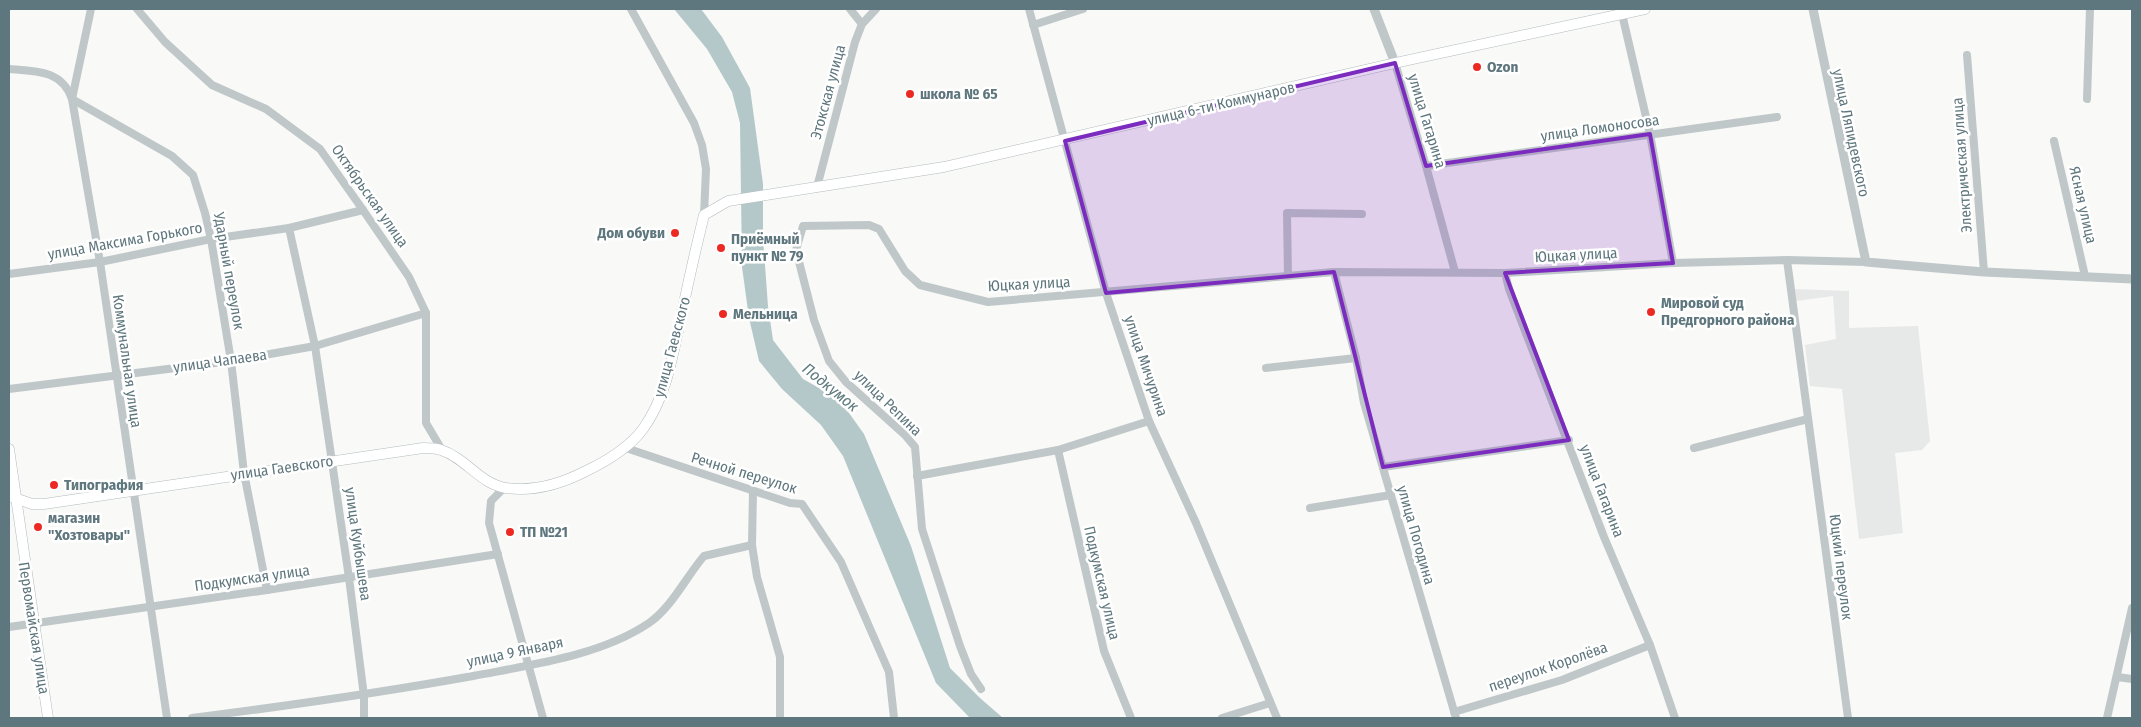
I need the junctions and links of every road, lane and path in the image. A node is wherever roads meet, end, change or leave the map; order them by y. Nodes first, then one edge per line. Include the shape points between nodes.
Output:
1 (91, 9) edge
2 (137, 9) edge
3 (631, 9) edge
4 (850, 9) edge
5 (876, 9) edge
6 (1029, 9) edge
7 (1083, 9) edge
8 (1374, 9) edge
9 (1645, 9) edge
10 (1813, 9) edge
11 (2090, 9) edge
12 (1622, 14) junction
13 (862, 24) junction
14 (1033, 25) junction
15 (1968, 54) dead end
16 (1395, 63) junction
17 (9, 70) edge
18 (72, 99) junction
19 (2087, 99) dead end
20 (1777, 117) dead end
21 (1650, 134) junction
22 (1065, 141) junction
23 (2054, 141) dead end
24 (1426, 166) junction
25 (817, 187) junction
26 (363, 210) junction
27 (1362, 214) dead end
28 (704, 215) junction
29 (803, 226) joint
30 (289, 228) junction
31 (211, 239) junction
32 (1787, 260) junction
33 (100, 262) junction
34 (1866, 262) junction
35 (1673, 263) junction
36 (1334, 272) junction
37 (1455, 272) junction
38 (1984, 272) junction
39 (1505, 273) junction
40 (9, 274) edge
41 (1288, 276) junction
42 (2085, 276) junction
43 (2132, 279) edge
44 (1106, 293) junction
45 (426, 313) junction
46 (315, 346) junction
47 (1356, 358) junction
48 (231, 361) junction
49 (1266, 368) dead end
50 (115, 375) junction
51 (9, 389) edge
52 (1808, 420) junction
53 (1149, 421) junction
54 (1568, 440) junction
55 (9, 448) edge
56 (626, 448) junction
57 (1694, 448) dead end
58 (442, 450) junction
59 (1058, 450) junction
60 (332, 461) junction
61 (1383, 467) junction
62 (244, 473) junction
63 (917, 476) junction
64 (504, 488) junction
65 (133, 491) junction
66 (753, 491) junction
67 (1390, 495) junction
68 (12, 497) edge
69 (1310, 508) dead end
70 (752, 545) junction
71 (498, 554) junction
72 (349, 578) junction
73 (267, 590) junction
74 (150, 606) junction
75 (2132, 608) edge
76 (34, 622) junction
77 (9, 627) edge
78 (1650, 645) junction
79 (529, 665) junction
80 (2117, 677) junction
81 (2132, 679) edge
82 (981, 689) dead end
83 (364, 696) junction
84 (1270, 703) junction
85 (1455, 715) edge
86 (48, 718) edge
87 (167, 718) edge
88 (192, 718) edge
89 (364, 718) edge
90 (543, 718) edge
91 (780, 718) edge
92 (894, 718) edge
93 (1131, 718) edge
94 (1222, 718) edge
95 (1277, 718) edge
96 (1675, 718) edge
97 (1848, 718) edge
98 (2107, 718) edge

1 - 18 street, Коммунальная улица
2 - 26 street, Октябрьская улица via 165,42 212,85 266,110 320,148
3 - 28 street, улица Гаевского via 690,114 702,145 706,169
4 - 13 street
5 - 13 street, Этокская улица
6 - 14 street, улица Мичурина
7 - 14 street
8 - 16 street, улица Гагарина
9 - 12 main road, улица 6-ти Коммунаров
10 - 34 street, улица Ляпидевского
11 - 19 street
12 - 16 main road, улица 6-ти Коммунаров
12 - 21 street
13 - 25 street, Этокская улица
14 - 22 street, улица Мичурина
15 - 38 street, Электрическая улица
16 - 22 main road, улица 6-ти Коммунаров
16 - 24 street, улица Гагарина
17 - 18 street, Ударный переулок via 35,71 60,79 68,87
18 - 31 street, Ударный переулок via 172,156 193,175
18 - 33 street, Коммунальная улица
20 - 21 street, улица Ломоносова
21 - 24 street, улица Ломоносова
21 - 35 street
22 - 25 main road, улица 6-ти Коммунаров via 944,167
22 - 44 street, улица Мичурина
23 - 42 street, Ясная улица
24 - 37 street, улица Гагарина
25 - 28 main road, улица 6-ти Коммунаров via 728,202
26 - 30 street, улица Максима Горького
26 - 45 street, Октябрьская улица via 409,277
27 - 41 street via 1287,214
28 - 56 main road, улица Гаевского via 666,382 654,412
29 - 44 street, Юцкая улица via 869,225 878,229 906,272 920,285 988,302
29 - 63 street, улица Репина via 796,250 814,320 829,361 846,382 915,447
30 - 31 street, улица Максима Горького
30 - 46 street, улица Куйбышева
31 - 33 street, улица Максима Горького
31 - 48 street, Ударный переулок
32 - 34 street, Юцкая улица
32 - 35 street, Юцкая улица
32 - 52 street, Юцкий переулок
33 - 40 street, улица Максима Горького
33 - 50 street, Коммунальная улица
34 - 38 street
35 - 39 street, Юцкая улица
36 - 37 street, Юцкая улица
36 - 41 street, Юцкая улица
36 - 47 street, улица Погодина
37 - 39 street, Юцкая улица
38 - 42 street
39 - 54 street, улица Гагарина
41 - 44 street, Юцкая улица
42 - 43 street
44 - 53 street, улица Мичурина
45 - 46 street, улица Чапаева
45 - 58 street, Октябрьская улица via 426,423
46 - 48 street, улица Чапаева
46 - 60 street, улица Куйбышева
47 - 49 street
47 - 61 street, улица Погодина via 1364,403
48 - 50 street, улица Чапаева
48 - 62 street, Ударный переулок
50 - 51 street, улица Чапаева
50 - 65 street, Коммунальная улица
52 - 57 street
52 - 97 street, Юцкий переулок
53 - 59 street
53 - 84 street, улица Мичурина via 1196,524
54 - 61 street
54 - 78 street, улица Гагарина via 1604,537
55 - 68 main road, Первомайская улица
56 - 64 main road, улица Гаевского via 556,484 531,489
56 - 66 street, Речной переулок
58 - 60 main road, улица Гаевского via 422,448
58 - 64 main road, улица Гаевского via 486,481
59 - 63 street
59 - 93 street, Подкумская улица via 1104,651
60 - 62 main road, улица Гаевского
60 - 72 street, улица Куйбышева
61 - 67 street, улица Погодина
62 - 65 main road, улица Гаевского
62 - 73 street, Ударный переулок
63 - 82 street, улица Репина via 922,530 960,646
64 - 71 street via 491,501 490,509 489,523
65 - 68 main road, улица Гаевского via 44,504 32,504
65 - 74 street, Коммунальная улица
66 - 70 street
66 - 92 street, Речной переулок via 790,504 802,504 841,562 889,672
67 - 69 street
67 - 85 street, улица Погодина
68 - 76 main road, Первомайская улица
70 - 79 street, улица 9 Января via 704,556 669,604 626,638
70 - 91 street via 757,577 780,657
71 - 72 street, Подкумская улица
71 - 79 street
72 - 73 street, Подкумская улица
72 - 83 street, улица Куйбышева
73 - 74 street, Подкумская улица
74 - 76 street, Подкумская улица
74 - 87 street, Коммунальная улица
75 - 80 street
76 - 77 street, Подкумская улица
76 - 86 main road, Первомайская улица
78 - 85 street, переулок Королёва via 1562,680
78 - 96 street, улица Гагарина
79 - 83 street, улица 9 Января
79 - 90 street
80 - 81 street
80 - 98 street
83 - 88 street, улица 9 Января
83 - 89 street, улица Куйбышева
84 - 94 street
84 - 95 street, улица Мичурина

